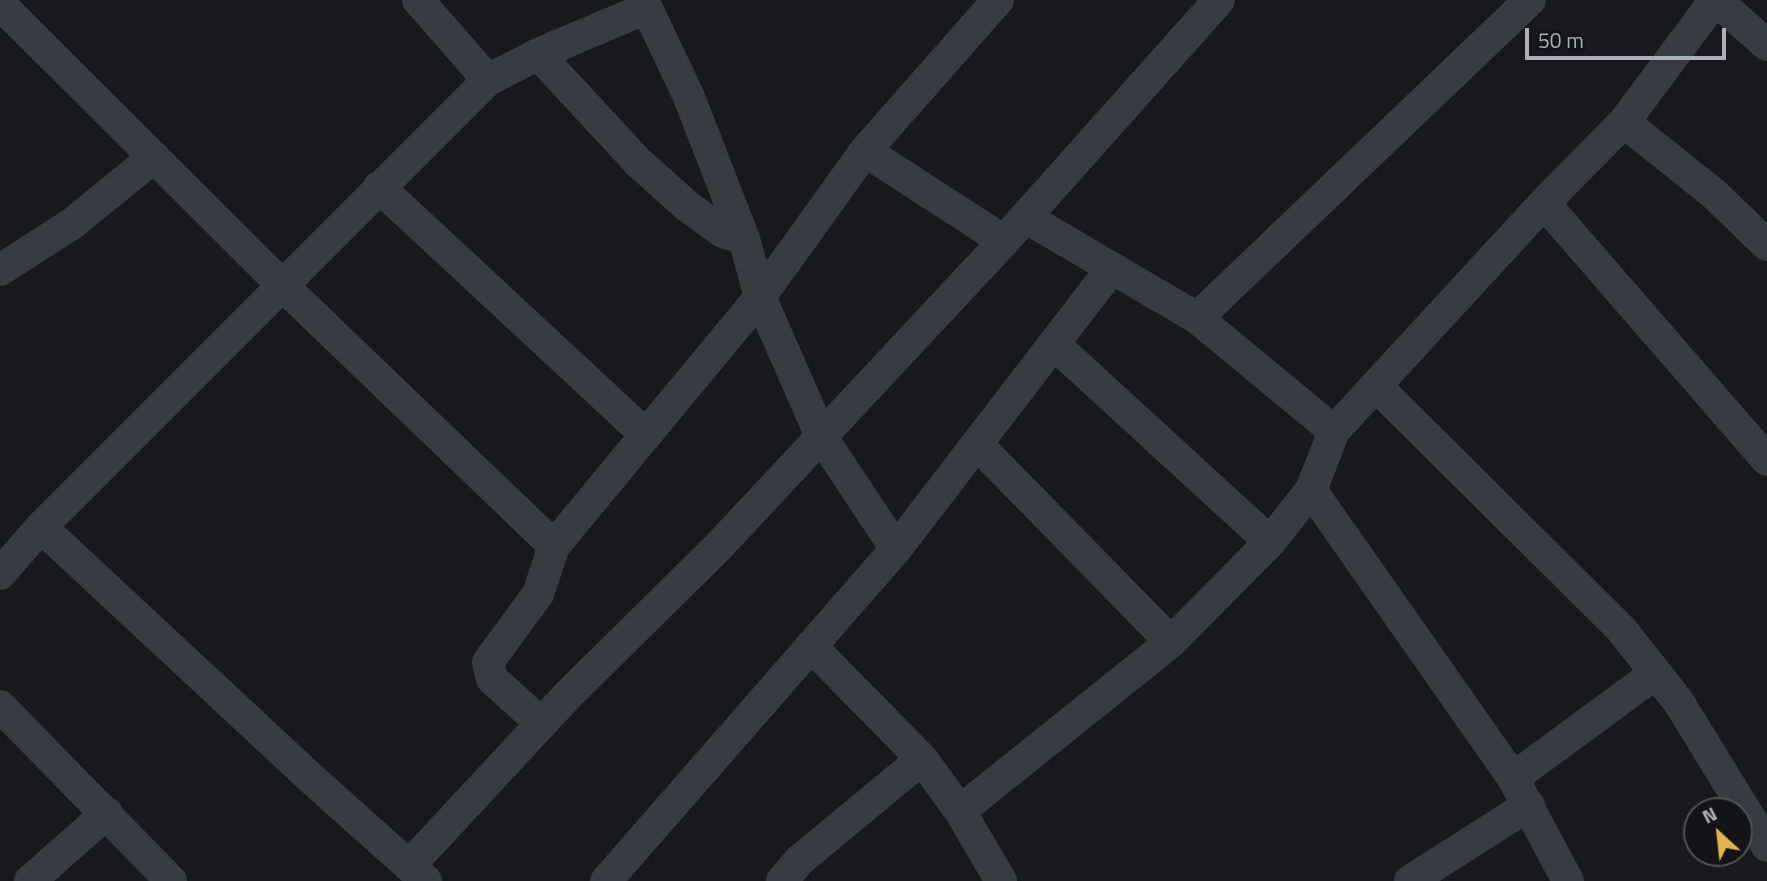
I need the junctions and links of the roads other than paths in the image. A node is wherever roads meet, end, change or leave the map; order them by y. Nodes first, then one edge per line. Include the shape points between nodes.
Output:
1 (418, 0) edge
2 (998, 0) edge
3 (1219, 0) edge
4 (1530, 0) edge
5 (1716, 0) edge
6 (0, 4) edge
7 (645, 4) edge
8 (1767, 45) edge
9 (538, 54) junction
10 (488, 80) junction
11 (1624, 122) junction
12 (865, 151) junction
13 (154, 157) junction
14 (379, 187) junction
15 (1544, 203) junction
16 (1025, 217) junction
17 (744, 239) junction
18 (1004, 241) junction
19 (1767, 245) edge
20 (1112, 268) junction
21 (0, 270) edge
22 (282, 285) junction
23 (760, 297) junction
24 (1197, 318) junction
25 (1054, 344) junction
26 (1376, 387) junction
27 (1334, 431) junction
28 (646, 435) junction
29 (821, 436) junction
30 (977, 444) junction
31 (1767, 460) edge
32 (1311, 489) junction
33 (41, 527) junction
34 (1270, 542) junction
35 (554, 547) junction
36 (896, 550) junction
37 (0, 574) edge
38 (1171, 642) junction
39 (811, 646) junction
40 (1656, 673) junction
41 (0, 706) edge
42 (541, 723) junction
43 (922, 759) junction
44 (1521, 792) junction
45 (960, 811) junction
46 (107, 814) junction
47 (1767, 846) edge
48 (418, 873) edge
49 (30, 881) edge
50 (171, 881) edge
51 (606, 881) edge
52 (782, 881) edge
53 (1001, 881) edge
54 (1410, 881) edge
55 (1568, 881) edge

1 - 10 street
2 - 12 street
3 - 16 street
4 - 24 street
5 - 8 street
5 - 11 street
6 - 13 street
7 - 9 street
7 - 17 street via 689,97
9 - 10 street
9 - 17 street via 638,162 687,206 723,232
10 - 14 street
11 - 15 street
11 - 19 street via 1713,193
12 - 18 street
12 - 23 street
13 - 21 street via 73,223
13 - 22 street
14 - 22 street
14 - 28 street
15 - 26 street
15 - 31 street
16 - 18 street
16 - 20 street
17 - 23 street
18 - 29 street
20 - 24 street
20 - 25 street
22 - 33 street
22 - 35 street
23 - 28 street
23 - 29 street
24 - 27 street
25 - 30 street
25 - 34 street
26 - 27 street
26 - 40 street via 1621,629
27 - 32 street
28 - 35 street
29 - 36 street
29 - 42 street via 719,546
30 - 36 street
30 - 38 street
32 - 34 street
32 - 44 street
33 - 37 street
33 - 48 street
34 - 38 street
35 - 42 street via 538,594 488,662 492,679
36 - 39 street
38 - 45 street
39 - 43 street
39 - 51 street
40 - 44 street
40 - 47 street
41 - 46 street
42 - 48 street
43 - 45 street
43 - 52 street via 800,860
44 - 54 street
44 - 55 street
45 - 53 street
46 - 49 street
46 - 50 street

